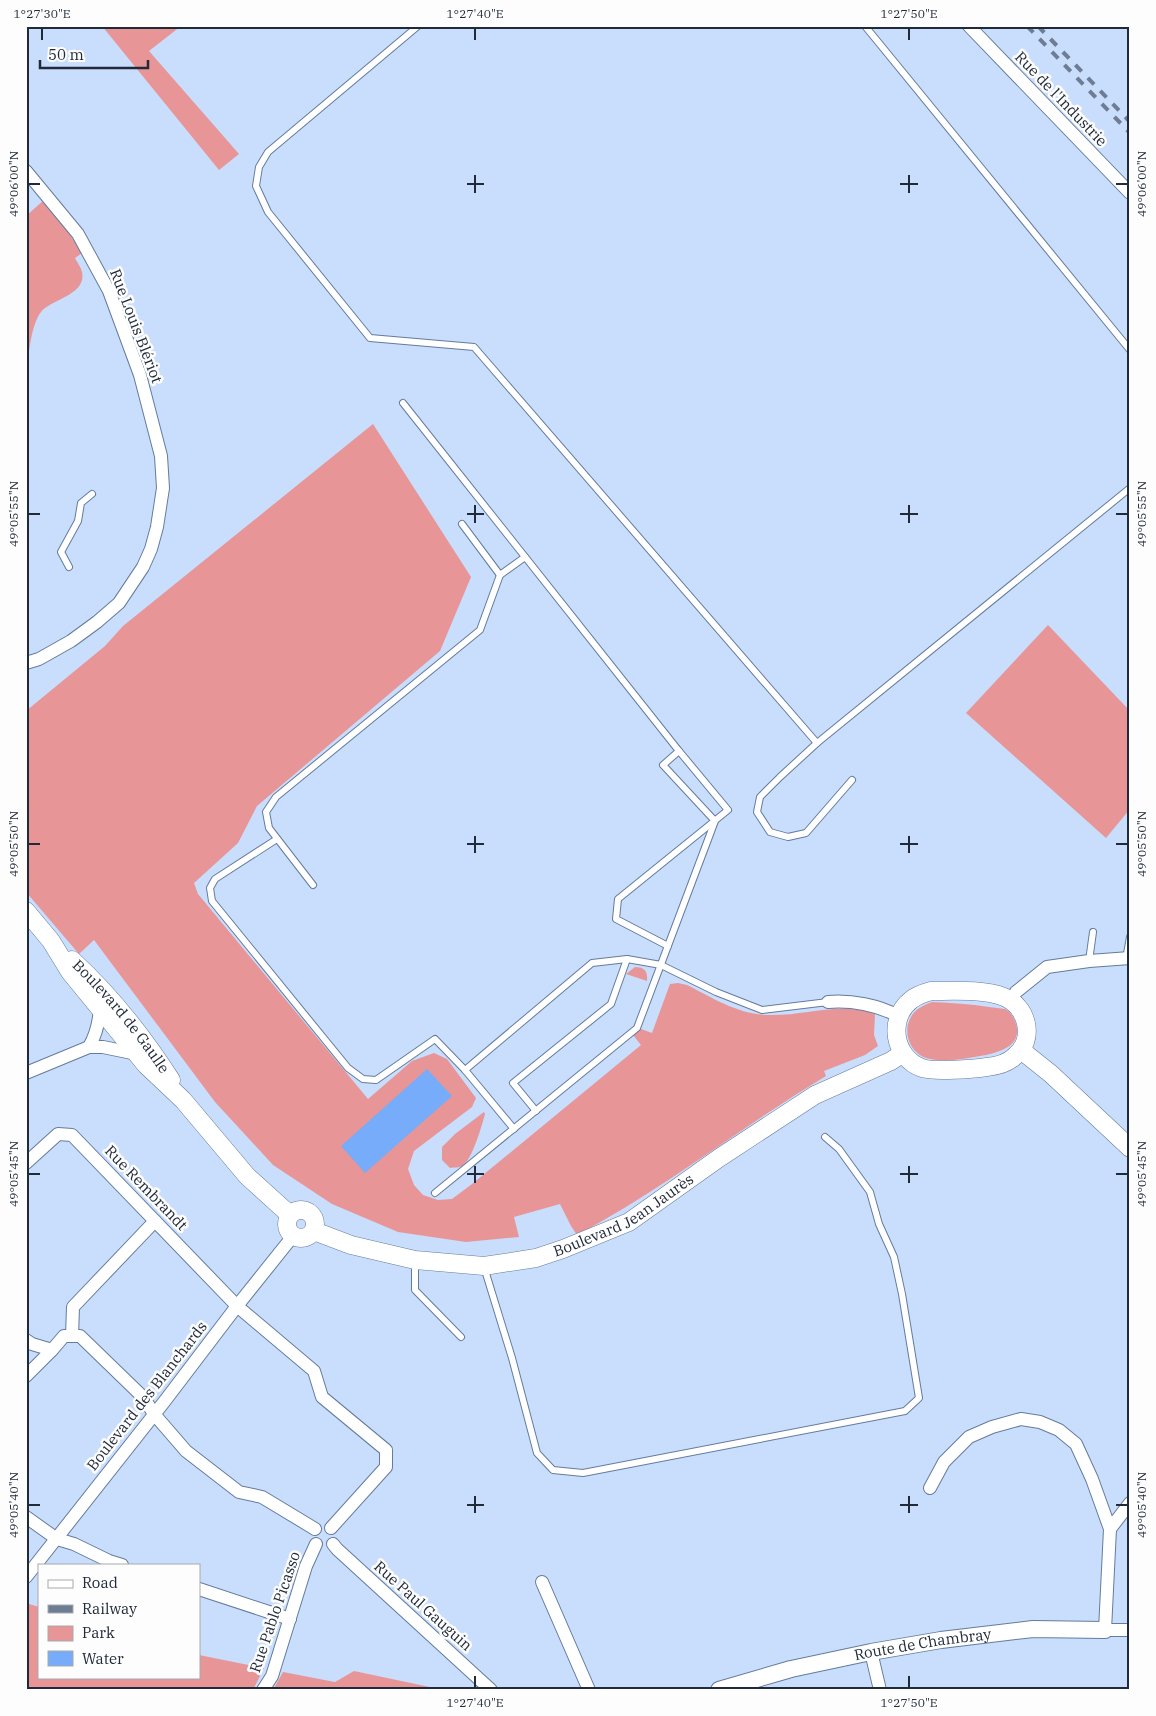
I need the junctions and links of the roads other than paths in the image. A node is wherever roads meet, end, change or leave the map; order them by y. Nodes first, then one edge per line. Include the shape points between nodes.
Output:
1 (418, 26) edge
2 (865, 26) edge
3 (969, 26) edge
4 (26, 170) edge
5 (1130, 193) edge
6 (1130, 350) edge
7 (403, 403) dead end
8 (1130, 488) edge
9 (92, 494) dead end
10 (462, 524) dead end
11 (525, 557) junction
12 (69, 567) dead end
13 (500, 576) junction
14 (26, 663) edge
15 (817, 743) junction
16 (679, 751) junction
17 (852, 780) dead end
18 (715, 821) junction
19 (277, 839) junction
20 (313, 886) dead end
21 (26, 911) edge
22 (1093, 932) dead end
23 (1130, 937) edge
24 (51, 941) junction
25 (668, 946) junction
26 (1128, 958) edge
27 (627, 959) junction
28 (1089, 961) junction
29 (661, 965) junction
30 (1010, 1000) junction
31 (828, 1002) joint
32 (100, 1008) junction
33 (898, 1016) junction
34 (88, 1047) junction
35 (1021, 1050) junction
36 (903, 1053) junction
37 (137, 1054) junction
38 (465, 1070) junction
39 (26, 1073) edge
40 (183, 1100) junction
41 (536, 1111) junction
42 (514, 1129) junction
43 (825, 1137) dead end
44 (1130, 1148) edge
45 (26, 1163) edge
46 (435, 1193) dead end
47 (290, 1215) junction
48 (155, 1221) junction
49 (314, 1231) junction
50 (293, 1236) junction
51 (415, 1260) junction
52 (484, 1266) junction
53 (237, 1306) junction
54 (72, 1336) junction
55 (461, 1337) dead end
56 (26, 1340) edge
57 (52, 1350) junction
58 (26, 1376) edge
59 (154, 1414) junction
60 (930, 1488) dead end
61 (1130, 1503) edge
62 (26, 1517) edge
63 (331, 1528) junction
64 (1110, 1528) junction
65 (315, 1529) junction
66 (56, 1539) junction
67 (316, 1544) junction
68 (334, 1544) junction
69 (119, 1564) edge
70 (26, 1577) edge
71 (542, 1582) dead end
72 (200, 1589) edge
73 (290, 1619) junction
74 (1105, 1630) junction
75 (1130, 1630) edge
76 (871, 1652) junction
77 (263, 1690) edge
78 (491, 1690) edge
79 (589, 1690) edge
80 (720, 1690) edge
81 (880, 1690) edge

1 - 15 lane via 268,152 260,167 256,186 268,212 370,338 474,347
2 - 6 lane
3 - 5 street, Rue de l'Industrie
4 - 14 street, Rue Louis Blériot via 78,234 109,291 140,375 161,456 163,488 151,549 144,567 119,603 71,641
7 - 11 lane
8 - 15 lane
9 - 12 lane via 81,504 78,521 61,552
10 - 13 lane
11 - 13 lane
11 - 16 lane
13 - 19 lane via 480,630 276,797 266,812 269,828
15 - 17 lane via 760,797 757,812 770,832 788,837 806,833
16 - 18 lane via 728,810
16 - 18 lane via 662,765
18 - 25 lane
18 - 25 lane via 618,898 616,918
19 - 20 lane
19 - 38 lane via 215,879 210,888 212,901 348,1068 363,1079 376,1080 435,1039
21 - 24 main road, Boulevard de Gaulle
22 - 28 lane
23 - 26 lane
24 - 32 main road, Boulevard de Gaulle via 70,972
24 - 40 main road, Boulevard de Gaulle via 89,976 126,1019 157,1058
25 - 29 lane
26 - 28 street
27 - 29 lane
27 - 38 lane via 592,962
27 - 41 lane via 612,1004 513,1083
28 - 30 street via 1048,968
29 - 31 lane via 762,1010
29 - 41 lane via 637,1028
30 - 33 main road via 986,993 932,990 909,1000
30 - 35 main road via 1024,1015 1027,1028
31 - 33 street via 844,1000
32 - 34 street via 94,1038
32 - 37 main road, Boulevard de Gaulle
33 - 36 main road via 896,1033
34 - 37 street
34 - 39 street
35 - 36 main road via 999,1065 956,1069 924,1068
35 - 44 main road
36 - 52 main road, Boulevard Jean Jaurès via 815,1095 629,1222 563,1250
37 - 40 main road, Boulevard de Gaulle
38 - 42 lane
40 - 47 main road, Boulevard de Gaulle via 247,1176
41 - 42 lane
42 - 46 lane
43 - 52 lane via 839,1149 870,1192 879,1224 894,1257 919,1398 905,1411 583,1473 553,1470 537,1453
45 - 48 street, Rue Rembrandt via 58,1134 72,1135
47 - 49 main road via 298,1210 307,1210 316,1221
47 - 50 main road via 287,1224
48 - 53 street, Rue Rembrandt
48 - 54 street via 73,1307
49 - 50 main road via 302,1238
49 - 51 main road, Boulevard Jean Jaurès via 351,1245
50 - 53 street, Boulevard des Blanchards
51 - 52 main road, Boulevard Jean Jaurès
51 - 55 lane via 415,1290
53 - 59 street, Boulevard des Blanchards
53 - 63 street, Rue Rembrandt via 314,1371 322,1397 386,1450 386,1467
54 - 57 street via 64,1336
54 - 59 street via 80,1336 144,1398
56 - 57 street
57 - 58 street
59 - 65 street via 186,1450 238,1492 262,1497
59 - 66 street, Boulevard des Blanchards
60 - 64 street via 944,1462 969,1436 1021,1419 1040,1422 1059,1430 1076,1444
61 - 64 street
62 - 66 street
63 - 65 street via 322,1525
63 - 68 street via 336,1535
64 - 74 street
65 - 67 street
66 - 69 street
66 - 70 street, Boulevard des Blanchards
67 - 68 street
67 - 73 street, Rue Pablo Picasso
68 - 78 street, Rue Paul Gauguin
71 - 79 street
72 - 73 street
73 - 77 street, Rue Pablo Picasso via 272,1676
74 - 75 street, Route de Chambray
74 - 76 street, Route de Chambray via 1033,1629
76 - 80 street, Route de Chambray via 791,1668
76 - 81 street

